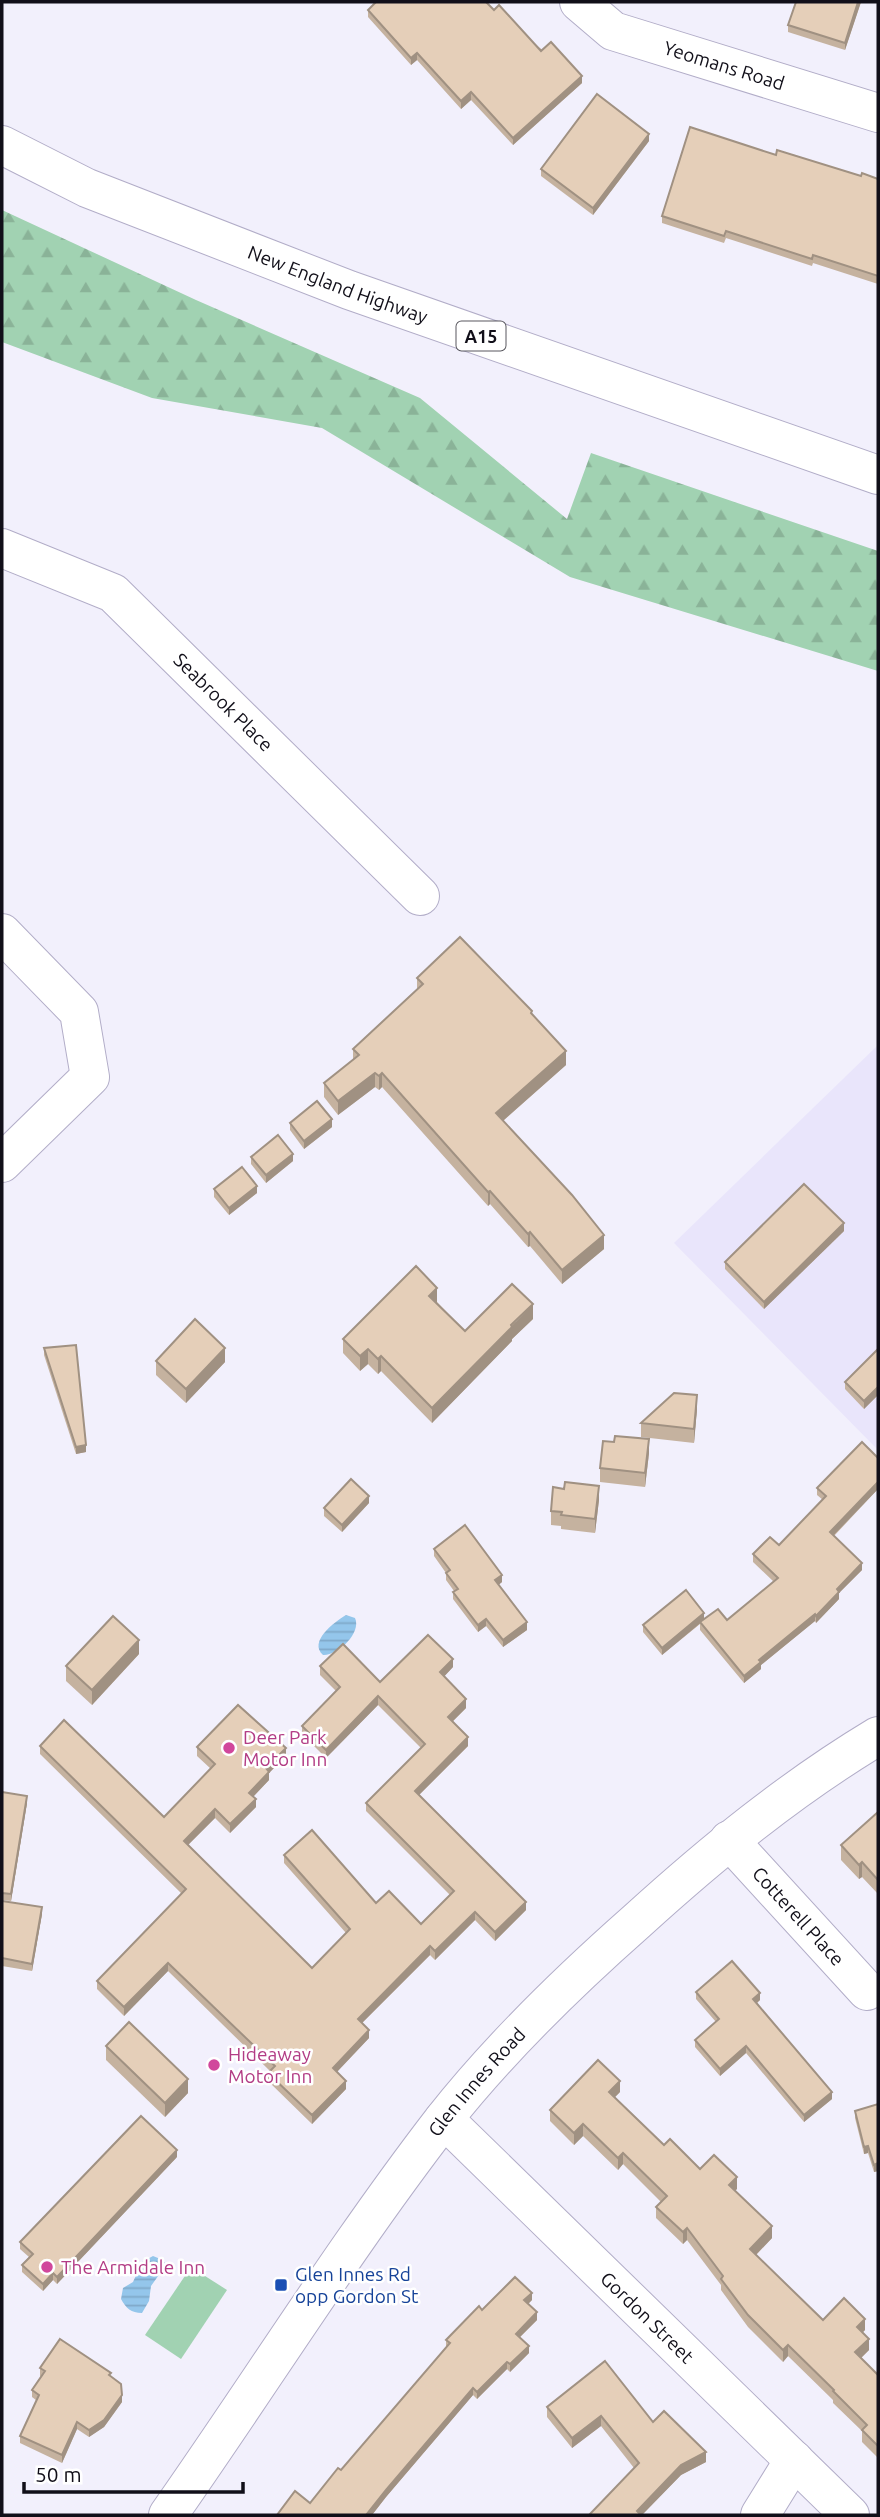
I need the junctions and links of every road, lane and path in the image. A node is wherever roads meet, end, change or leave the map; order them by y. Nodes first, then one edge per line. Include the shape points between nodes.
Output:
1 (579, 2) edge
2 (878, 113) edge
3 (2, 145) edge
4 (878, 475) edge
5 (2, 548) edge
6 (420, 896) dead end
7 (2, 933) edge
8 (2, 1163) edge
9 (878, 1735) edge
10 (729, 1840) junction
11 (867, 1991) dead end
12 (444, 2119) junction
13 (794, 2460) junction
14 (168, 2515) edge
15 (760, 2515) edge
16 (850, 2515) edge

1 - 2 main road, Yeomans Road via 613,31
3 - 4 main road, New England Highway / A15 via 87,188 349,290
5 - 6 main road, Seabrook Place via 113,593
7 - 8 main road via 79,1012 90,1077
9 - 10 main road, Glen Innes Road via 832,1763
10 - 11 main road, Cotterell Place
10 - 12 main road, Glen Innes Road via 594,1959 523,2029
12 - 13 main road, Gordon Street
12 - 14 main road, Glen Innes Road
13 - 15 main road
13 - 16 main road, Gordon Street

